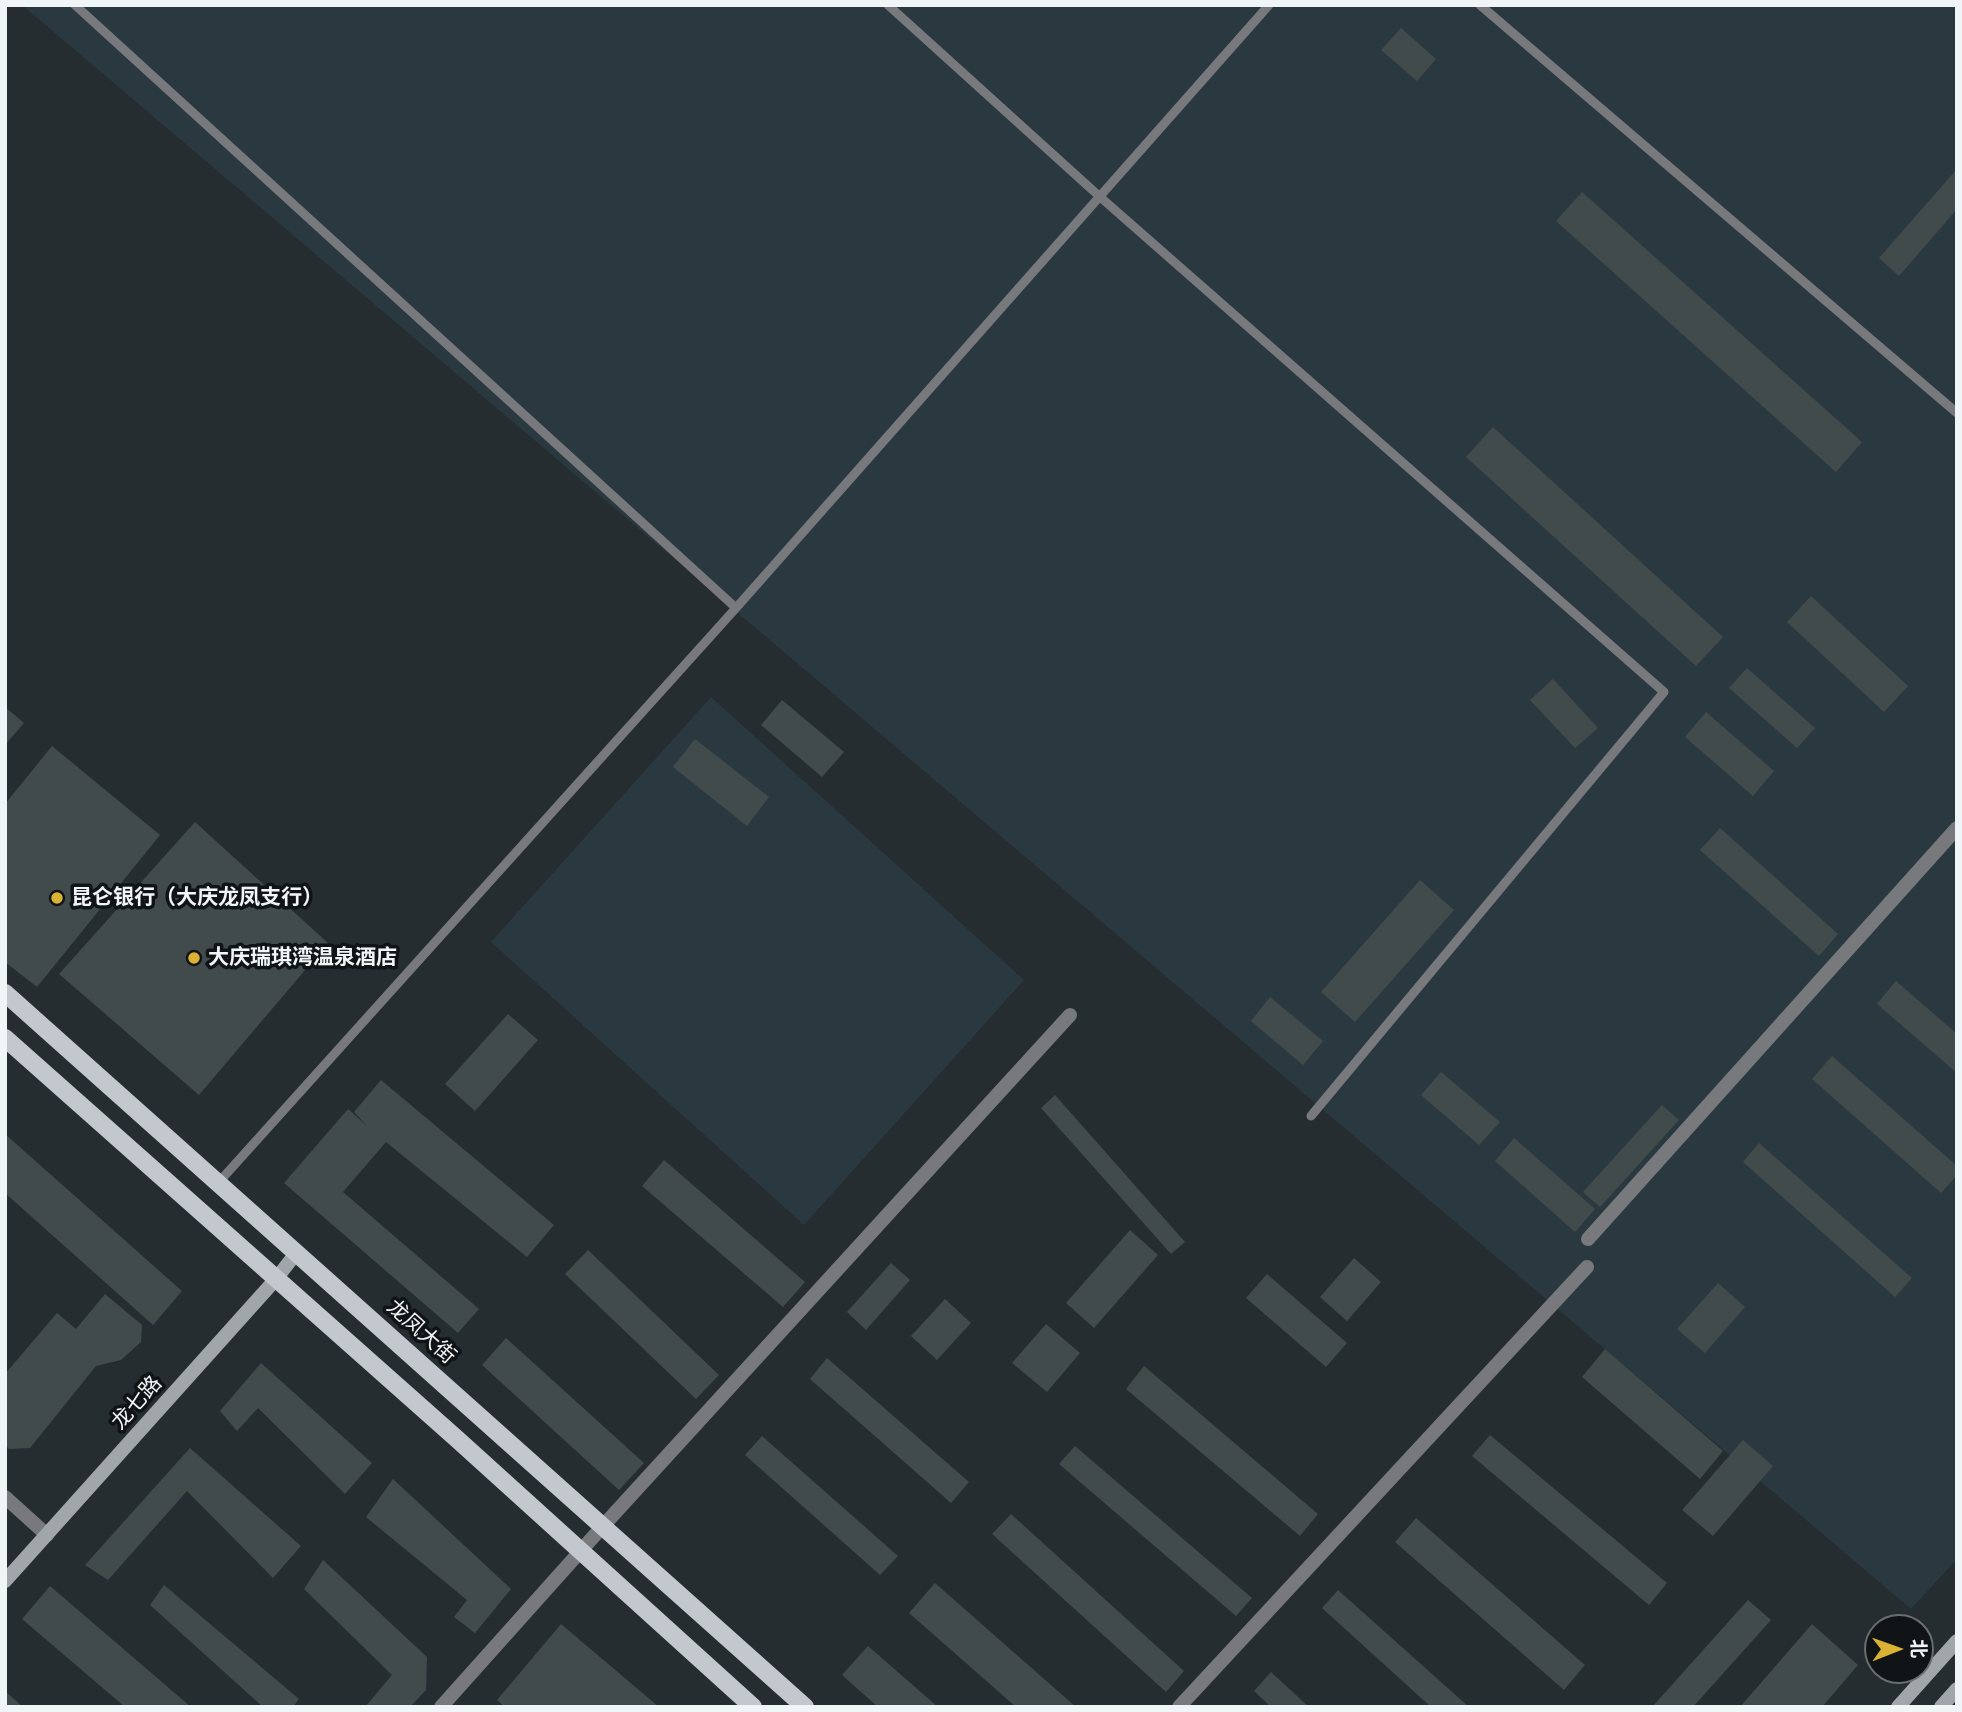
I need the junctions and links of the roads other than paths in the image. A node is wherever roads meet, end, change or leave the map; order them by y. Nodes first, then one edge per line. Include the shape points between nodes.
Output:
1 (75, 5) edge
2 (888, 5) edge
3 (1269, 5) edge
4 (1480, 5) edge
5 (1099, 196) junction
6 (1957, 413) edge
7 (736, 608) junction
8 (1957, 828) edge
9 (5, 993) edge
10 (1070, 1016) dead end
11 (5, 1038) edge
12 (1311, 1116) dead end
13 (219, 1182) junction
14 (1588, 1239) dead end
15 (297, 1252) junction
16 (1587, 1267) dead end
17 (276, 1279) junction
18 (5, 1497) edge
19 (603, 1526) junction
20 (47, 1535) junction
21 (581, 1551) junction
22 (5, 1581) edge
23 (1957, 1641) edge
24 (1957, 1689) edge
25 (441, 1707) edge
26 (753, 1707) edge
27 (805, 1707) edge
28 (1179, 1707) edge
29 (1898, 1707) edge
30 (1941, 1707) edge

1 - 7 lane
2 - 5 lane
3 - 5 lane
4 - 6 lane
5 - 7 lane
5 - 12 lane via 1664,692
7 - 13 lane
8 - 14 street
9 - 13 main road, 龙凤大街
10 - 19 street
11 - 17 main road
13 - 15 main road, 龙凤大街
15 - 17 street, 龙七路
15 - 19 main road, 龙凤大街
16 - 28 street
17 - 20 street, 龙七路
17 - 21 main road
18 - 20 street
19 - 21 street
19 - 27 main road, 龙凤大街
20 - 22 street, 龙七路
21 - 25 street
21 - 26 main road
23 - 29 street
24 - 30 street

